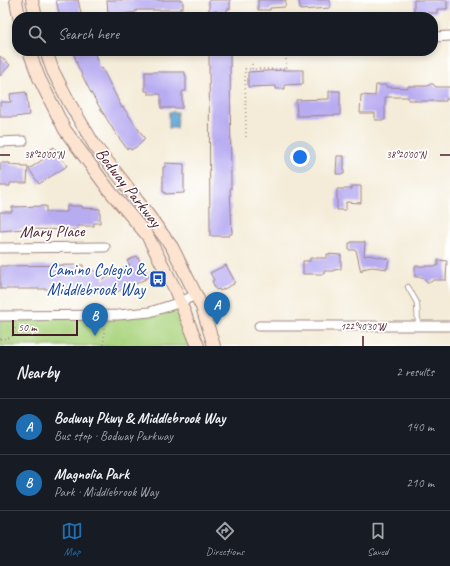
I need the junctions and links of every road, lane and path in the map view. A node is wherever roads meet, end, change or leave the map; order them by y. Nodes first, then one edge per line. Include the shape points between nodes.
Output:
1 (16, 0) edge
2 (32, 0) edge
3 (18, 12) edge
4 (35, 12) edge
5 (438, 36) edge
6 (450, 36) edge
7 (31, 56) edge
8 (48, 56) edge
9 (286, 56) edge
10 (252, 64) dead end
11 (252, 69) junction
12 (246, 137) dead end
13 (23, 141) dead end
14 (0, 142) edge
15 (105, 247) dead end
16 (0, 248) edge
17 (408, 287) dead end
18 (196, 294) junction
19 (180, 302) junction
20 (0, 316) edge
21 (104, 324) dead end
22 (16, 325) dead end
23 (259, 326) dead end
24 (418, 326) junction
25 (450, 326) edge
26 (0, 339) edge
27 (104, 346) edge
28 (198, 346) edge
29 (214, 346) edge

1 - 3 street
2 - 4 street
5 - 6 street
7 - 19 street, Bodway Parkway via 65,130 109,190 147,235
8 - 18 street, Bodway Parkway via 73,110 95,146 172,247
9 - 11 path via 286,69
10 - 11 path
11 - 12 path via 245,69
13 - 14 street
15 - 16 street, Mary Place
17 - 24 lane via 417,302
18 - 19 street
18 - 29 street, Bodway Parkway
19 - 20 street via 150,312 118,315
19 - 28 street, Bodway Parkway
21 - 27 path
22 - 26 path via 14,335
23 - 24 street
24 - 25 street

